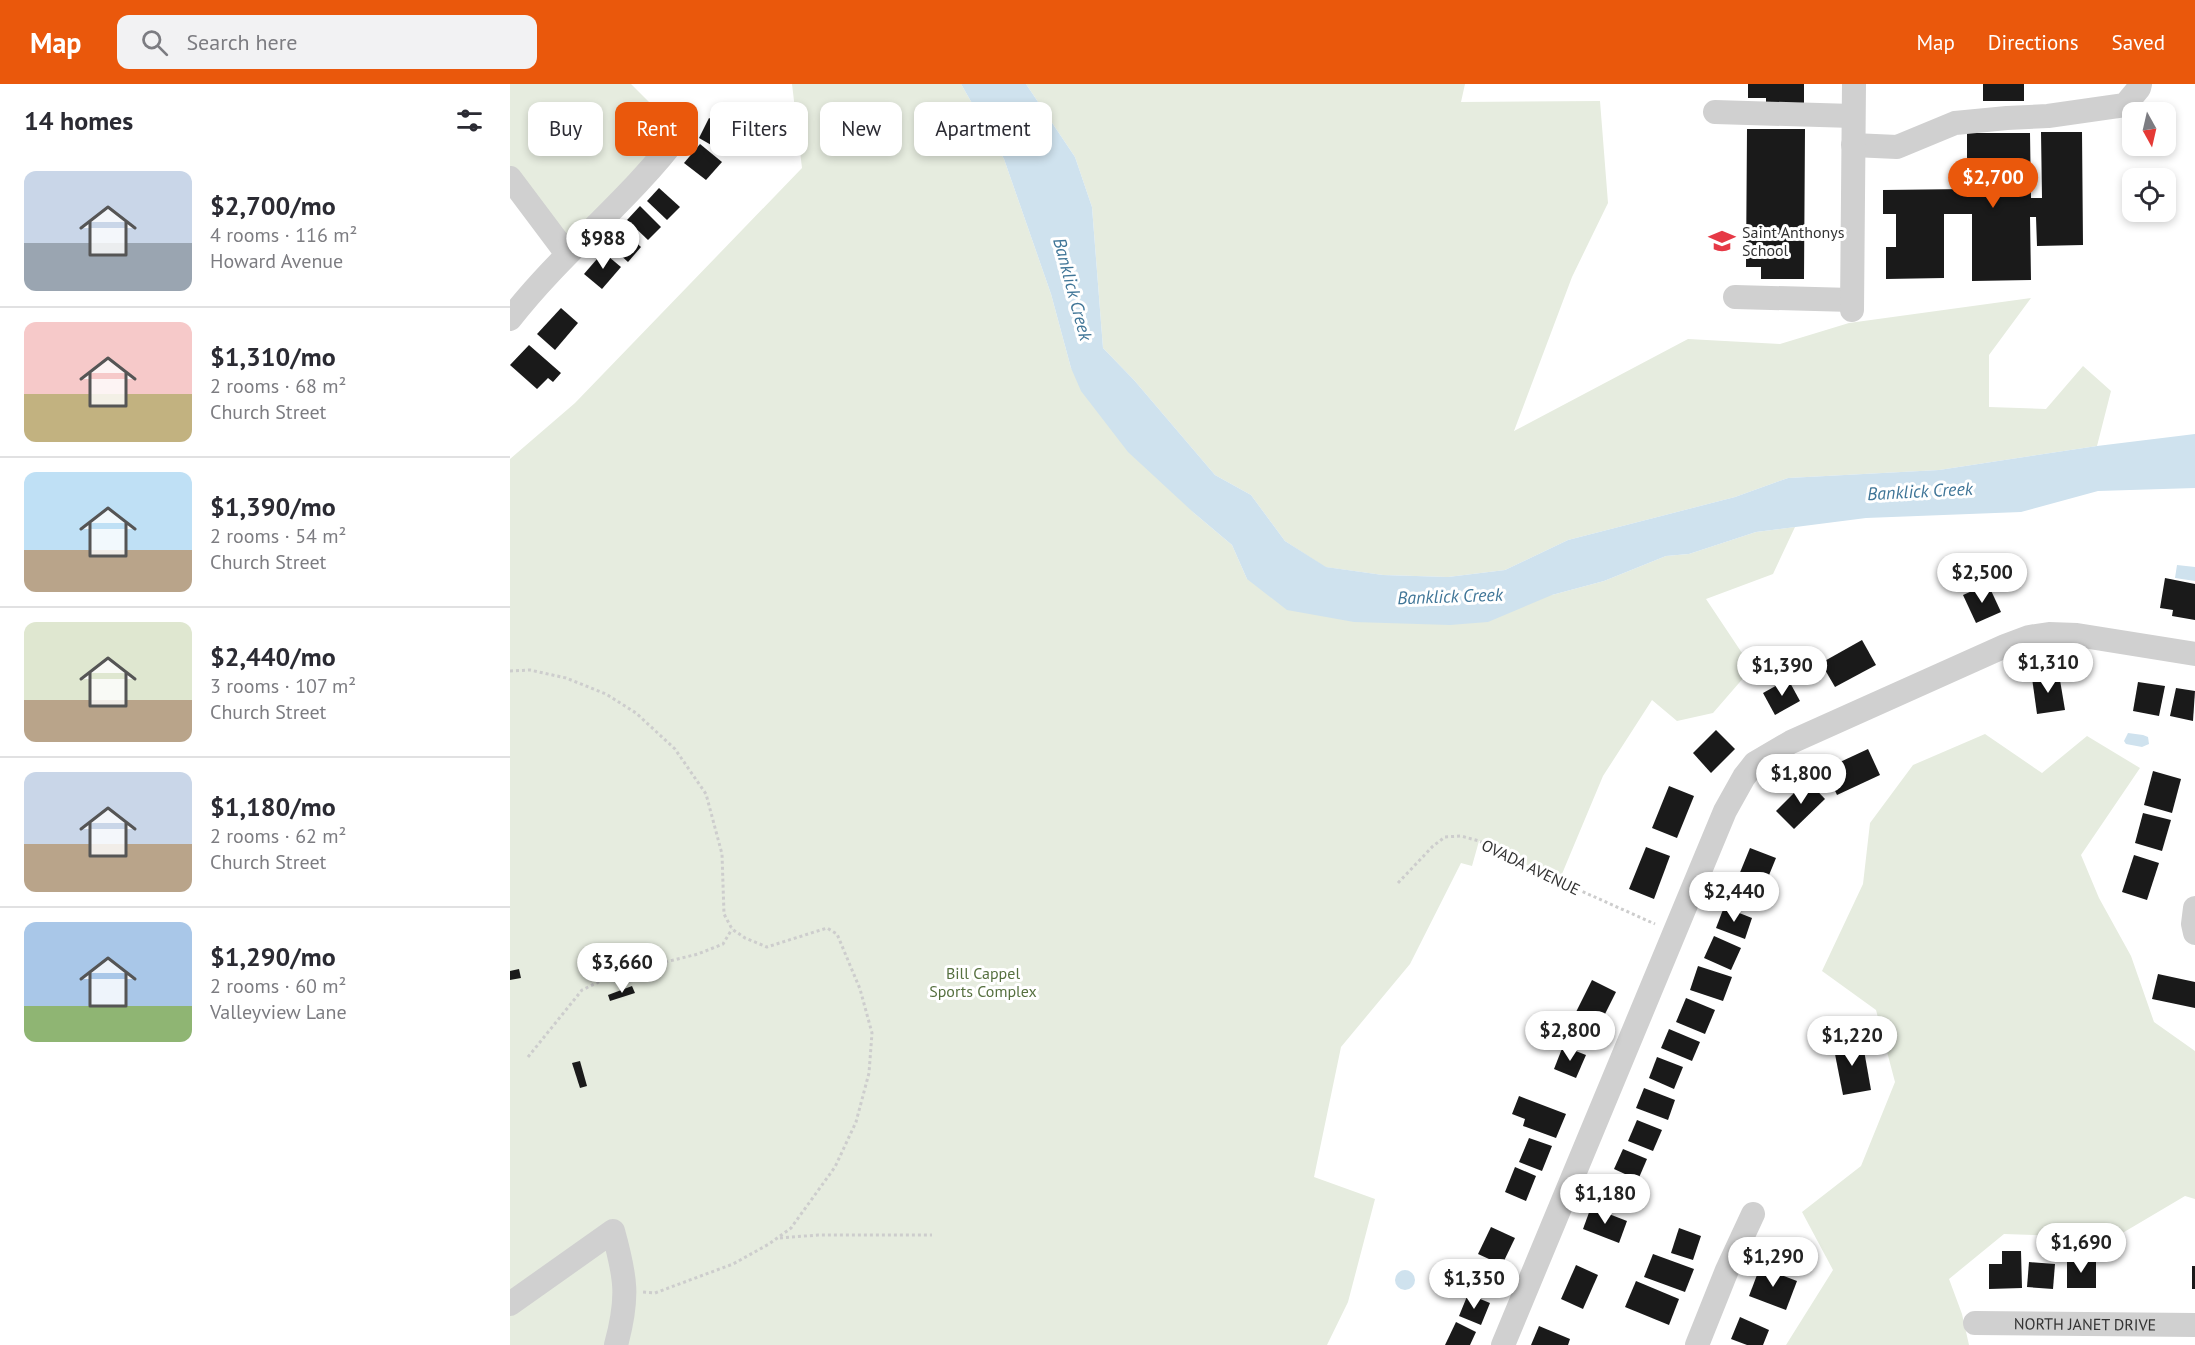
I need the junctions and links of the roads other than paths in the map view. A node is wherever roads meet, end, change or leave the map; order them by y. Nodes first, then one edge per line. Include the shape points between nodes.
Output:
1 (1854, 84) edge
2 (2140, 84) edge
3 (1715, 112) dead end
4 (1853, 116) junction
5 (1853, 145) junction
6 (663, 156) edge
7 (510, 178) edge
8 (567, 254) junction
9 (1735, 297) dead end
10 (510, 319) edge
11 (2195, 654) edge
12 (2195, 908) edge
13 (2195, 933) edge
14 (1753, 1214) dead end
15 (510, 1304) edge
16 (1975, 1323) dead end
17 (2195, 1325) edge
18 (616, 1345) edge
19 (1503, 1345) edge
20 (1697, 1345) edge

1 - 4 street
2 - 5 street via 2125,105 1955,123 1897,147
3 - 4 street
4 - 5 street
5 - 9 street via 1852,305
6 - 8 street
7 - 8 street
8 - 10 street
11 - 19 street via 2077,635 2029,637 1791,742 1755,763 1725,811
12 - 13 street
14 - 20 street
15 - 18 street via 613,1231 626,1289
16 - 17 street, NORTH JANET DRIVE

